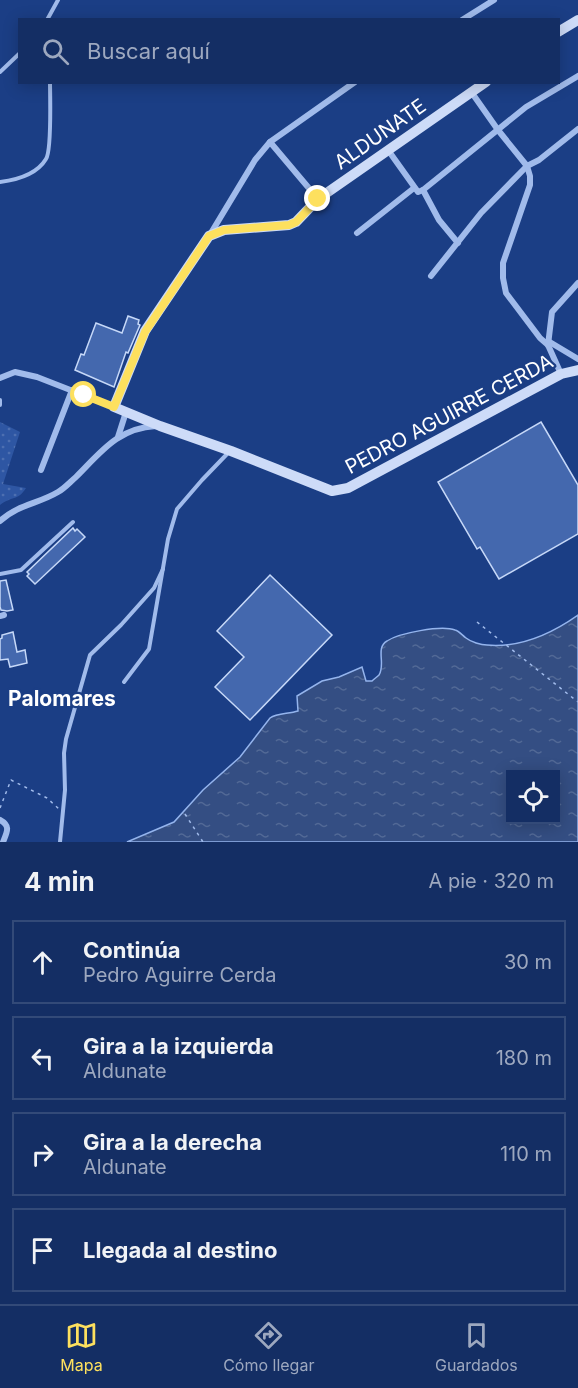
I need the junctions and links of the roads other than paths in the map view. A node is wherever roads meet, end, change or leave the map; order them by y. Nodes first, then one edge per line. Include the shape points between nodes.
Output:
1 (58, 0) edge
2 (494, 0) edge
3 (50, 18) edge
4 (465, 18) edge
5 (578, 20) edge
6 (560, 31) edge
7 (18, 55) edge
8 (0, 72) edge
9 (578, 76) edge
10 (50, 84) edge
11 (352, 84) edge
12 (483, 84) edge
13 (472, 93) junction
14 (578, 129) edge
15 (498, 130) junction
16 (270, 142) junction
17 (388, 150) junction
18 (527, 166) junction
19 (0, 182) edge
20 (414, 188) junction
21 (423, 190) junction
22 (318, 199) junction
23 (357, 233) dead end
24 (209, 236) junction
25 (458, 243) junction
26 (432, 276) dead end
27 (578, 283) edge
28 (548, 343) junction
29 (578, 359) edge
30 (578, 369) edge
31 (561, 374) junction
32 (0, 378) edge
33 (72, 390) junction
34 (0, 400) edge
35 (0, 405) edge
36 (114, 407) junction
37 (126, 412) junction
38 (160, 426) junction
39 (118, 437) junction
40 (231, 451) junction
41 (41, 470) dead end
42 (0, 521) edge
43 (73, 522) dead end
44 (163, 569) junction
45 (0, 574) edge
46 (124, 682) dead end
47 (0, 820) edge
48 (3, 842) edge
49 (60, 842) edge

1 - 3 lane
2 - 4 street
5 - 6 street
7 - 8 lane
9 - 15 street via 526,107
10 - 19 lane via 47,158 35,170
11 - 16 street
12 - 13 street, ALDUNATE
13 - 15 street
13 - 17 street, ALDUNATE
14 - 18 street
15 - 18 street
15 - 21 street
16 - 22 street
16 - 24 street
17 - 20 street
17 - 22 street, ALDUNATE
18 - 25 street
18 - 28 street via 530,184 503,263 502,278 511,301
20 - 21 street via 418,192
20 - 23 street
21 - 25 street
22 - 24 street, ALDUNATE via 289,225 224,230
24 - 36 street via 145,332
25 - 26 street
27 - 28 street via 552,312
28 - 29 street
28 - 31 street
30 - 31 street, PEDRO AGUIRRE CERDA
31 - 40 street, PEDRO AGUIRRE CERDA via 348,488 332,491
32 - 33 street, PEDRO AGUIRRE CERDA via 15,372
33 - 36 street, PEDRO AGUIRRE CERDA
33 - 41 street
34 - 35 lane
36 - 37 street, PEDRO AGUIRRE CERDA
37 - 38 street, PEDRO AGUIRRE CERDA
37 - 39 street
38 - 39 street
38 - 40 street, PEDRO AGUIRRE CERDA
39 - 42 street via 61,490
40 - 44 lane via 177,509
43 - 45 lane via 21,570
44 - 46 lane via 148,649
44 - 49 lane via 154,588 90,655 66,739
47 - 48 street via 8,830

